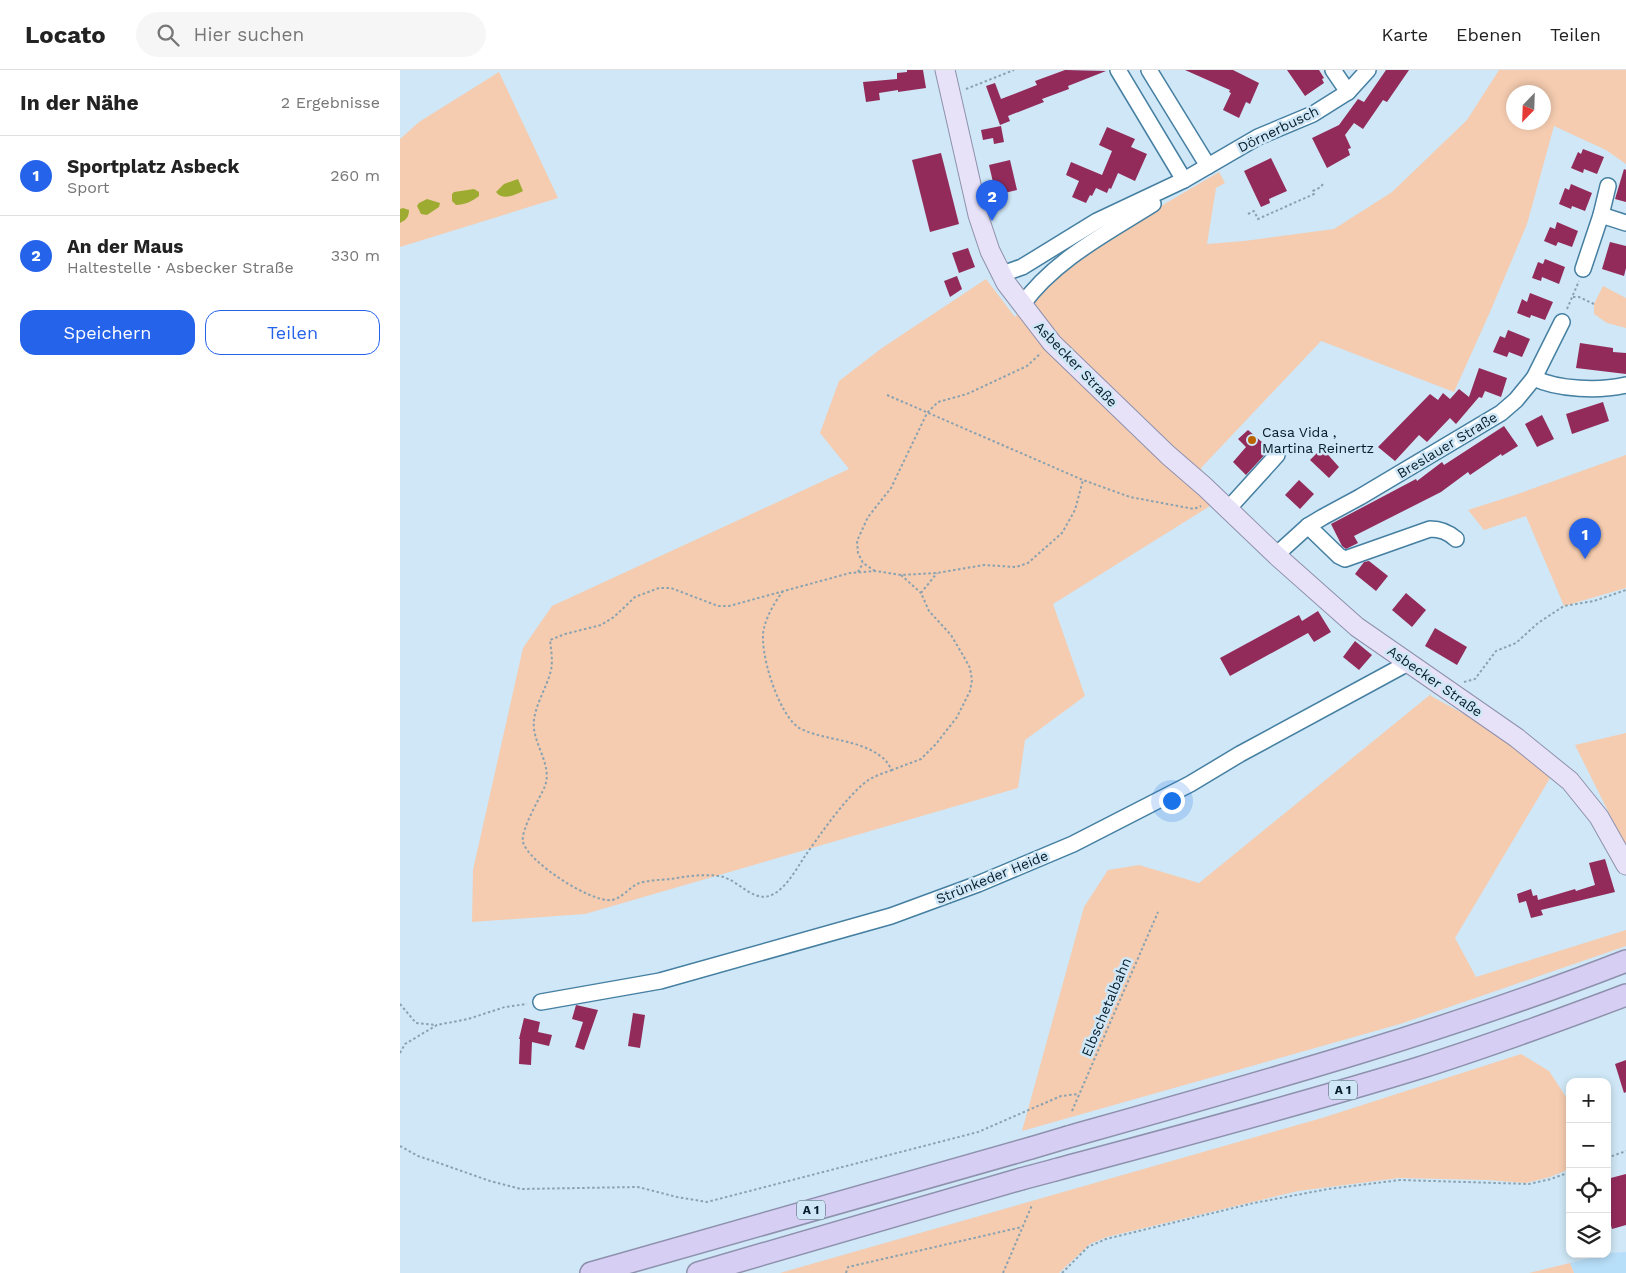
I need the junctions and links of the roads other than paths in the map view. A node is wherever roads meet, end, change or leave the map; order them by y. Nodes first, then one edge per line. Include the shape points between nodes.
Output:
1 (945, 70) edge
2 (1118, 70) edge
3 (1149, 70) edge
4 (1333, 70) edge
5 (1368, 70) edge
6 (1348, 92) junction
7 (1208, 166) junction
8 (1184, 180) junction
9 (1608, 186) dead end
10 (1601, 214) junction
11 (1626, 223) edge
12 (1583, 269) road end
13 (1002, 274) junction
14 (1022, 305) junction
15 (1562, 322) road end
16 (1534, 378) junction
17 (1626, 385) edge
18 (1277, 456) dead end
19 (1223, 504) junction
20 (1308, 526) junction
21 (1456, 539) dead end
22 (1276, 555) junction
23 (1408, 663) junction
24 (1626, 865) edge
25 (1626, 961) edge
26 (1626, 995) edge
27 (541, 1002) road end
28 (591, 1273) edge
29 (698, 1273) edge

1 - 13 main road, Asbecker Straße via 978,215
2 - 8 street
3 - 7 street
4 - 6 street
5 - 6 street, Dörnerbusch
6 - 7 street, Dörnerbusch via 1313,114 1258,137
7 - 8 street, Dörnerbusch
8 - 13 street via 1097,222 1022,267
8 - 14 street via 1072,256 1044,279
9 - 10 street
10 - 11 street
10 - 12 street
13 - 14 main road, Asbecker Straße
14 - 19 main road, Asbecker Straße via 1052,343
15 - 16 street, Breslauer Straße
16 - 17 street via 1566,387
16 - 20 street, Breslauer Straße via 1501,413
18 - 19 street
19 - 22 main road, Asbecker Straße
20 - 21 street via 1345,559 1430,529 1448,532
20 - 22 street, Breslauer Straße
22 - 23 main road, Asbecker Straße via 1356,627
23 - 24 main road, Asbecker Straße via 1517,738 1570,781 1599,817
23 - 27 street, Strünkeder Heide via 1190,784 1073,844 978,884 891,916 670,979
25 - 28 highway, A 1, bridge via 1414,1037
26 - 29 highway, A 1, bridge via 1419,1068

